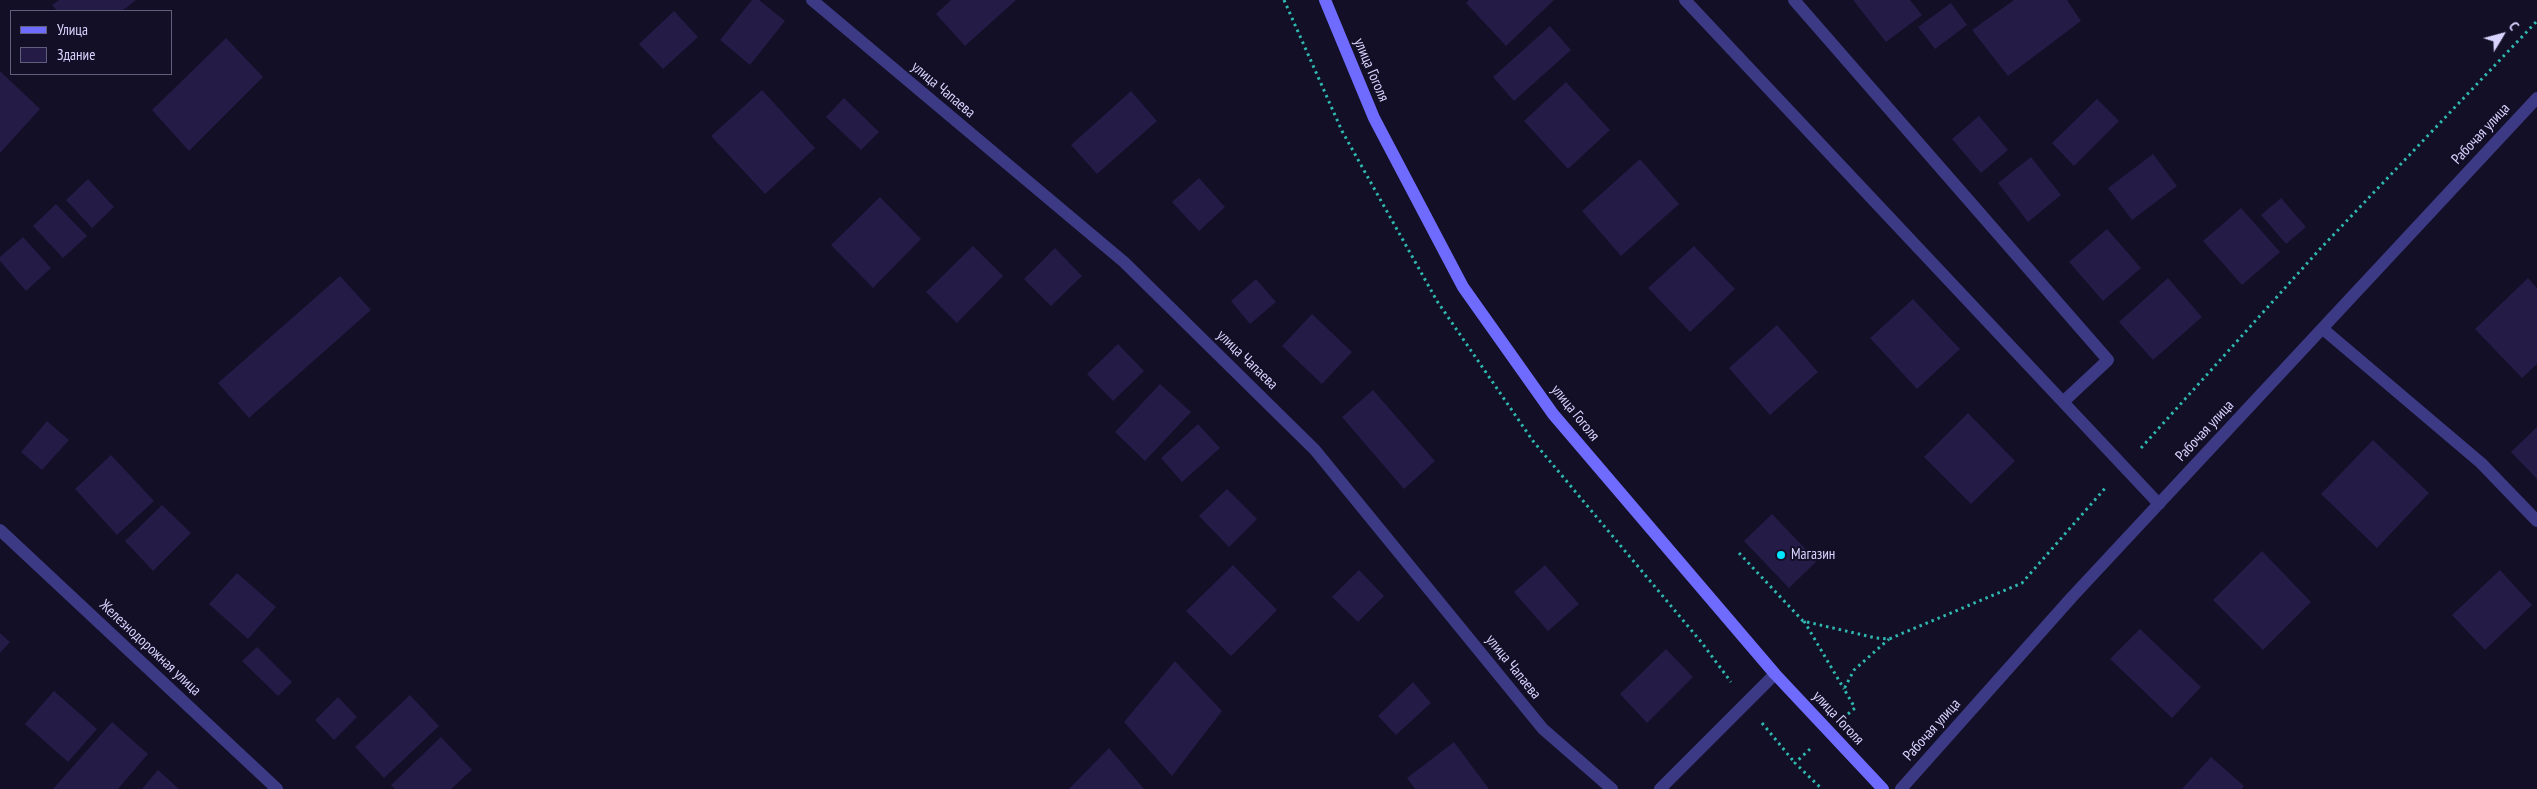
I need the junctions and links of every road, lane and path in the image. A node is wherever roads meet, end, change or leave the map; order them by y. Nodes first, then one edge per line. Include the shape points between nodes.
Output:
1 (812, 0) edge
2 (1325, 0) edge
3 (1685, 0) edge
4 (1794, 0) edge
5 (2537, 21) edge
6 (2537, 98) edge
7 (2323, 329) junction
8 (2063, 402) junction
9 (2124, 467) junction
10 (2159, 504) junction
11 (2537, 521) edge
12 (0, 530) edge
13 (1739, 553) dead end
14 (1803, 621) junction
15 (1775, 674) junction
16 (1844, 689) dead end
17 (277, 789) edge
18 (1612, 789) edge
19 (1660, 789) edge
20 (1883, 789) edge
21 (1901, 789) edge

1 - 18 street, улица Чапаева via 1124,262 1308,443 1544,729
2 - 15 main road, улица Гоголя via 1374,118 1463,288 1553,414
3 - 8 street
4 - 8 street via 2108,360
5 - 9 path via 2320,249
6 - 7 street, Рабочая улица
7 - 10 street, Рабочая улица
7 - 11 street via 2481,463
8 - 9 street
9 - 10 street
9 - 14 path via 2022,583 1889,639
10 - 21 street, Рабочая улица
12 - 17 street, Железнодорожная улица
13 - 14 path
14 - 16 path
15 - 19 street
15 - 20 main road, улица Гоголя

